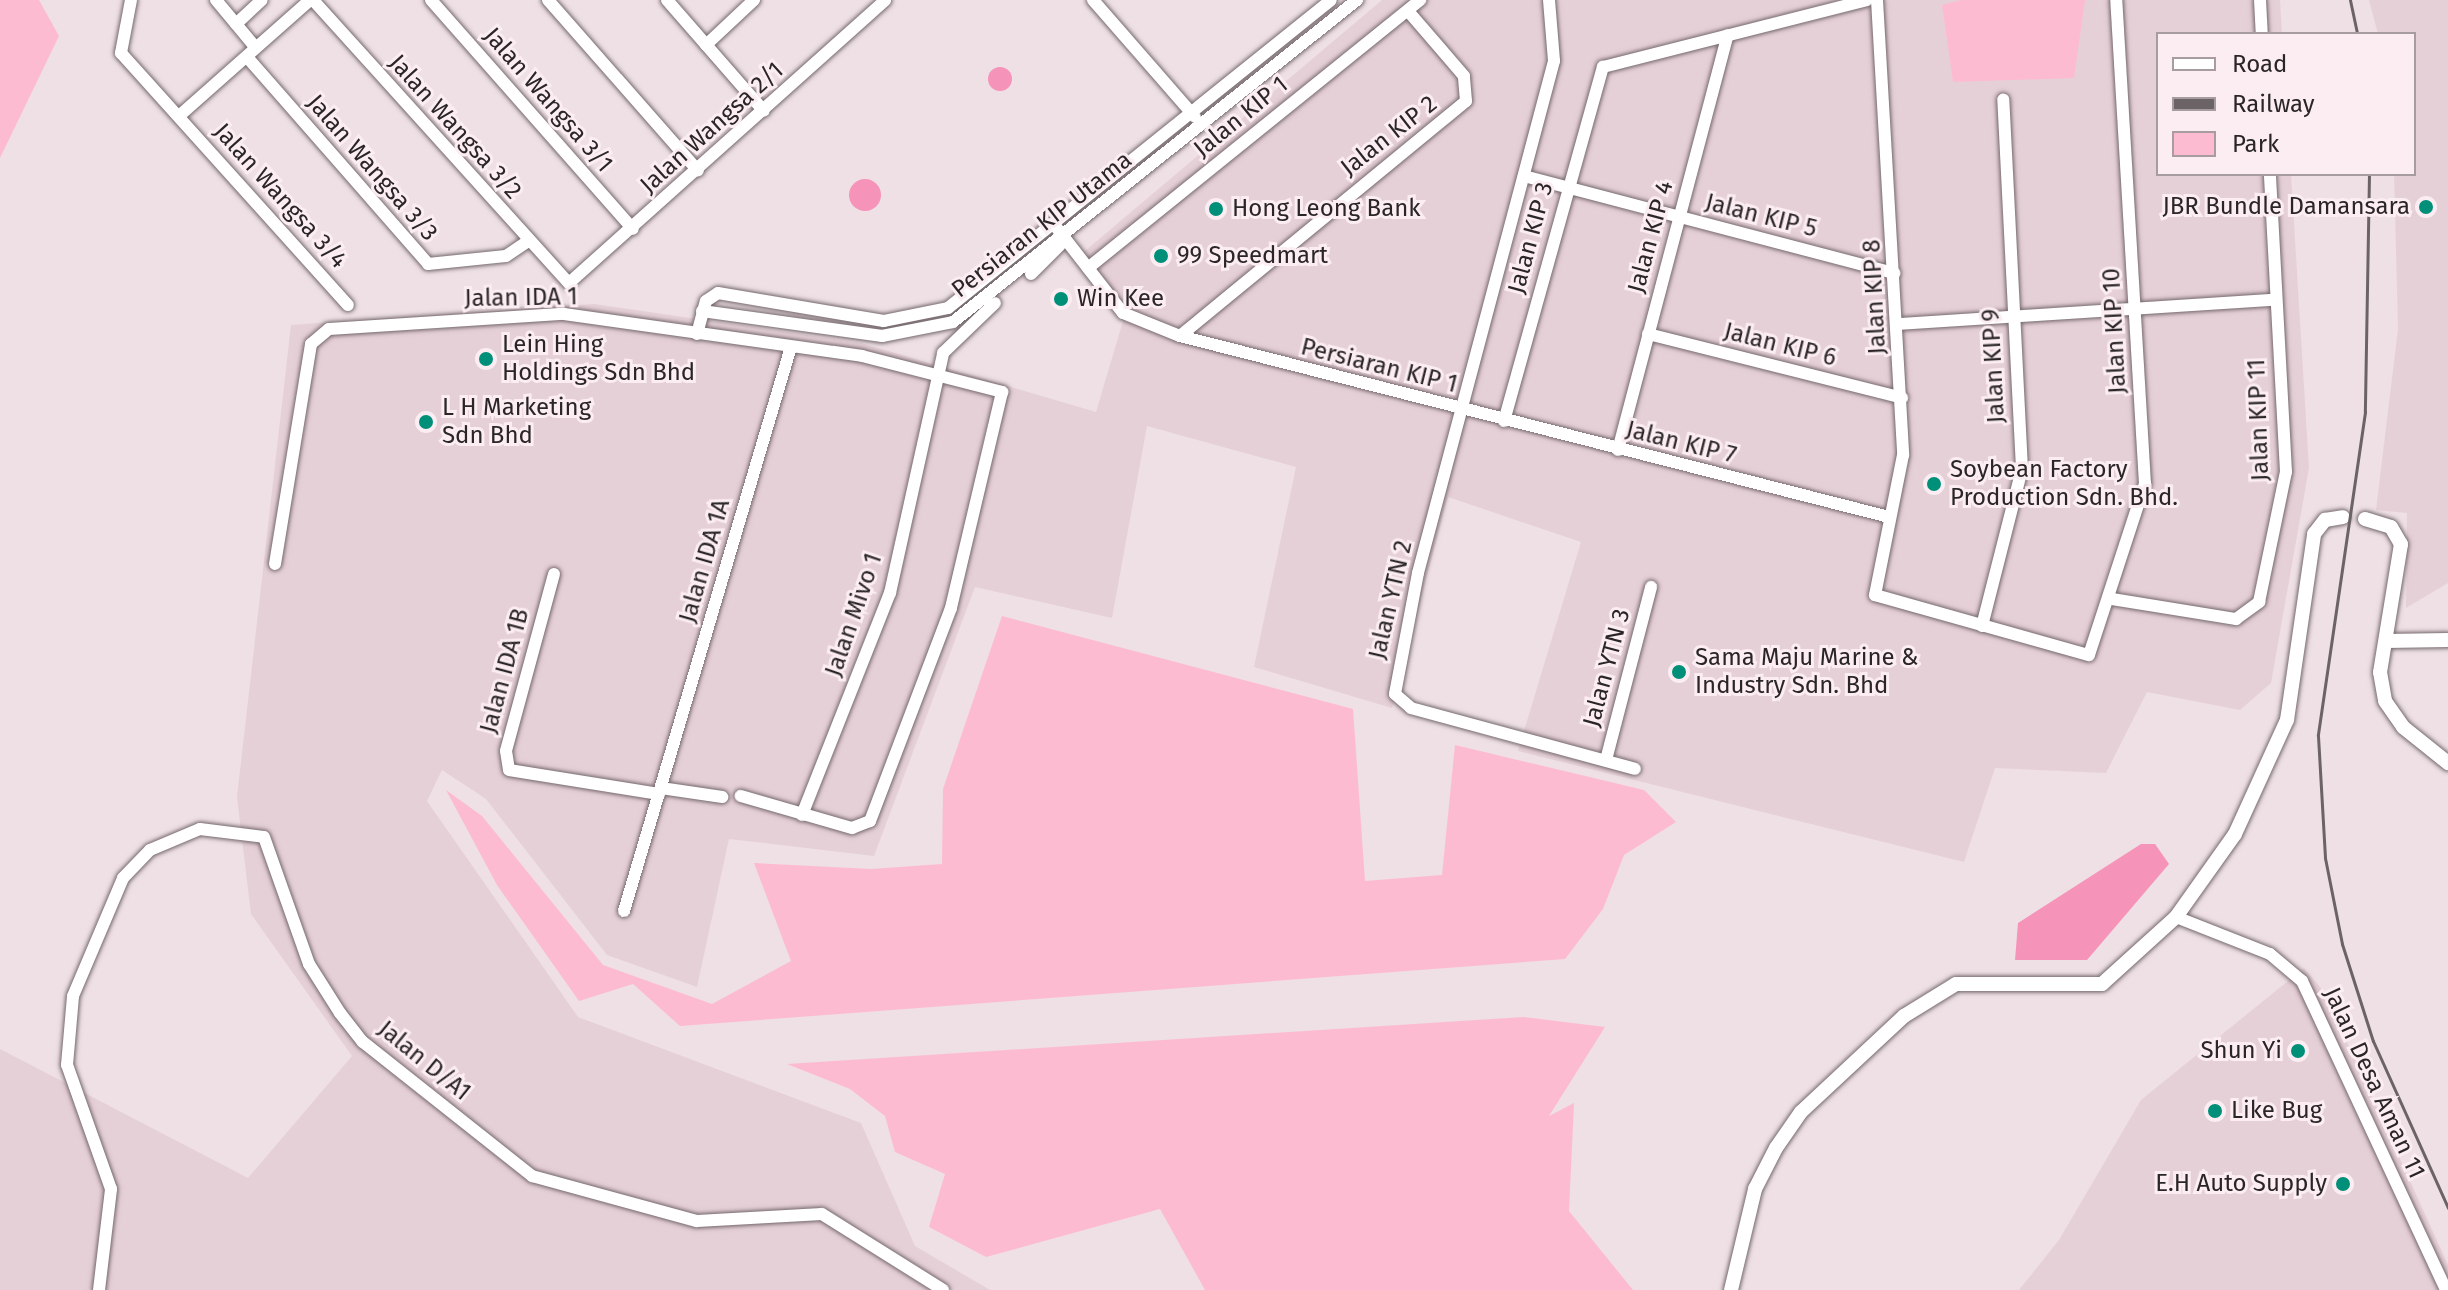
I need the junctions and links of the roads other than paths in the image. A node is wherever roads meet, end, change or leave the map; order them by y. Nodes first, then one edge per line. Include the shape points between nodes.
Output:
1 (131, 0) edge
2 (216, 0) edge
3 (262, 0) edge
4 (312, 0) edge
5 (431, 0) edge
6 (548, 0) edge
7 (667, 0) edge
8 (754, 0) edge
9 (885, 0) edge
10 (1093, 0) edge
11 (1331, 0) edge
12 (1357, 0) edge
13 (1420, 0) edge
14 (1549, 0) edge
15 (1867, 0) edge
16 (1877, 0) edge
17 (2116, 0) edge
18 (2260, 0) edge
19 (1408, 11) junction
20 (236, 24) junction
21 (2262, 32) edge
22 (1728, 35) junction
23 (706, 45) junction
24 (251, 53) junction
25 (2003, 99) dead end
26 (764, 111) junction
27 (1190, 112) junction
28 (179, 116) junction
29 (1202, 125) junction
30 (698, 171) junction
31 (1524, 176) junction
32 (2270, 176) edge
33 (1567, 188) junction
34 (1678, 217) junction
35 (633, 229) junction
36 (1059, 232) junction
37 (527, 242) junction
38 (1088, 268) junction
39 (1894, 273) junction
40 (565, 281) joint
41 (2275, 300) junction
42 (348, 305) dead end
43 (2135, 309) junction
44 (702, 311) junction
45 (935, 313) junction
46 (2014, 317) junction
47 (1899, 324) junction
48 (939, 328) junction
49 (697, 334) junction
50 (1648, 334) junction
51 (1180, 336) junction
52 (791, 347) junction
53 (937, 377) junction
54 (1902, 398) junction
55 (1463, 411) junction
56 (1504, 421) junction
57 (1618, 450) junction
58 (1889, 517) junction
59 (2343, 517) dead end
60 (2365, 519) dead end
61 (275, 564) dead end
62 (554, 574) dead end
63 (1651, 587) dead end
64 (2112, 599) junction
65 (1982, 626) junction
66 (2448, 640) edge
67 (2386, 641) junction
68 (1606, 760) junction
69 (2448, 763) edge
70 (1635, 769) dead end
71 (660, 791) junction
72 (741, 796) dead end
73 (722, 797) dead end
74 (802, 815) junction
75 (624, 911) dead end
76 (2176, 917) junction
77 (99, 1290) edge
78 (943, 1290) edge
79 (1731, 1290) edge
80 (2446, 1290) edge

1 - 28 street, Jalan Wangsa 3/4 via 121,53
2 - 20 street
3 - 20 street
4 - 24 street
4 - 37 street, Jalan Wangsa 3/2
5 - 35 street, Jalan Wangsa 3/1
6 - 30 street
7 - 23 street
8 - 23 street
9 - 26 street, Jalan Wangsa 2/1
10 - 27 street
11 - 27 street, Persiaran KIP Utama
12 - 29 street, Persiaran KIP Utama
13 - 19 street, Jalan KIP 1
14 - 31 street, Persiaran KIP 1 via 1554,61
15 - 22 street
16 - 39 street, Jalan KIP 8
17 - 43 street, Jalan KIP 10
18 - 21 street
19 - 38 street, Jalan KIP 1
19 - 51 street, Jalan KIP 2 via 1464,76 1466,101
20 - 24 street
22 - 33 street, Jalan KIP 3 via 1603,67
22 - 34 street, Jalan KIP 4
23 - 26 street
24 - 28 street
24 - 37 street, Jalan Wangsa 3/3 via 428,264 506,256
25 - 46 street, Jalan KIP 9
26 - 30 street, Jalan Wangsa 2/1
27 - 29 street
27 - 36 street, Persiaran KIP Utama
28 - 42 street, Jalan Wangsa 3/4
29 - 36 street, Persiaran KIP Utama
30 - 35 street, Jalan Wangsa 2/1
31 - 33 street, Jalan KIP 5
31 - 55 street, Persiaran KIP 1
32 - 41 street, Jalan KIP 11
33 - 34 street, Jalan KIP 5
33 - 56 street, Jalan KIP 3
34 - 39 street, Jalan KIP 5
34 - 50 street, Jalan KIP 4
35 - 40 street, Jalan Wangsa 2/1 via 573,282
36 - 38 street, Persiaran KIP 1
36 - 45 street, Persiaran KIP Utama
36 - 48 street, Persiaran KIP Utama via 987,300
36 - 53 street, Jalan Mivo 1 via 1052,257 953,338
37 - 40 street, Jalan Wangsa 3/2
38 - 51 street, Persiaran KIP 1 via 1123,313
39 - 47 street, Jalan KIP 8
41 - 43 street
41 - 64 street, Jalan KIP 11 via 2286,472 2259,602 2236,619
43 - 46 street
43 - 64 street, Jalan KIP 10 via 2145,484
44 - 45 street, Persiaran KIP Utama via 718,293 884,321
44 - 48 street, Persiaran KIP Utama via 882,336
44 - 49 street
45 - 48 street
46 - 47 street
46 - 65 street, Jalan KIP 9 via 2022,469
47 - 54 street, Jalan KIP 8
49 - 52 street, Jalan IDA 1
49 - 61 street, Jalan IDA 1 via 564,314 322,332 311,344
50 - 54 street, Jalan KIP 6
50 - 57 street, Jalan KIP 4
51 - 55 street, Persiaran KIP 1
52 - 53 street, Jalan IDA 1
52 - 71 street, Jalan IDA 1A
53 - 74 street, Jalan Mivo 1 via 890,593
53 - 74 street, Jalan IDA 1 via 1002,392 951,608 870,821 858,829
54 - 58 street, Jalan KIP 8 via 1903,455
55 - 56 street, Jalan KIP 7
55 - 68 street, Jalan YTN 2 via 1418,573 1395,694 1411,708
56 - 57 street, Jalan KIP 7
57 - 58 street, Jalan KIP 7
58 - 65 street, Jalan KIP 8 via 1876,599
59 - 76 street via 2320,523 2314,534 2294,692 2264,775 2235,834
60 - 67 street via 2391,527 2401,544
62 - 71 street, Jalan IDA 1B via 506,751 509,770
63 - 68 street, Jalan YTN 3
64 - 65 street, Jalan KIP 10 via 2094,652
66 - 67 street
67 - 69 street via 2385,701 2403,727
68 - 70 street, Jalan YTN 2
71 - 73 street
71 - 75 street, Jalan IDA 1A
72 - 74 street
76 - 79 street via 2102,984 1956,984 1895,1024 1801,1112 1763,1169
76 - 80 street, Jalan Desa Aman 11 via 2270,954 2302,981
77 - 78 street, Jalan D/A1 via 111,1189 67,1065 73,996 123,878 150,850 180,835 257,833 268,845 309,964 363,1042 532,1176 697,1221 822,1214

